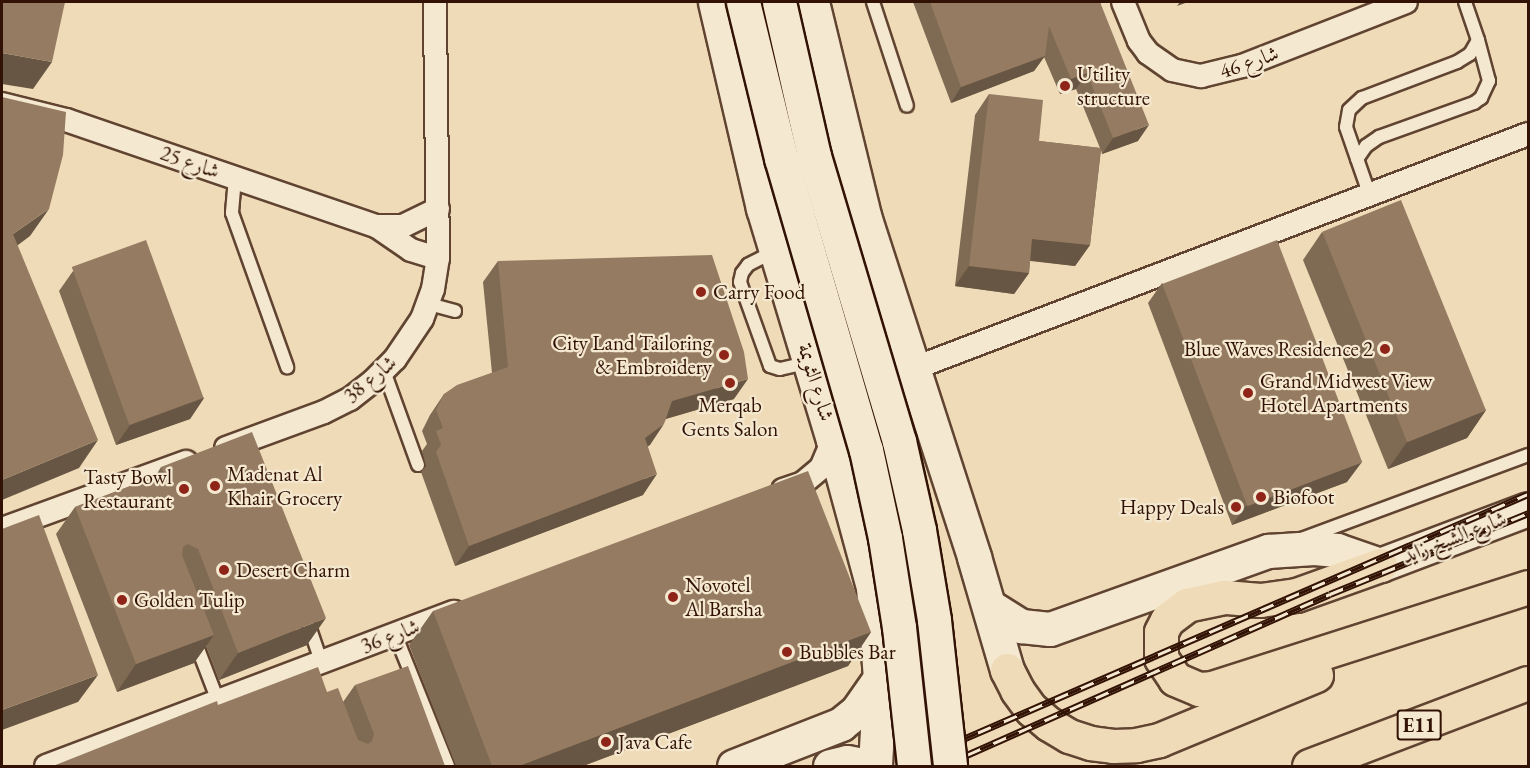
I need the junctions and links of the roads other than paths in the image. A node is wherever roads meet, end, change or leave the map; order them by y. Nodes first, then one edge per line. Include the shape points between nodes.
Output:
1 (435, 2) edge
2 (716, 2) edge
3 (743, 2) edge
4 (779, 2) edge
5 (812, 2) edge
6 (873, 2) edge
7 (1123, 2) edge
8 (1406, 2) edge
9 (1465, 2) edge
10 (1478, 40) junction
11 (2, 104) edge
12 (907, 106) dead end
13 (1528, 134) edge
14 (844, 139) junction
15 (1357, 159) junction
16 (753, 166) junction
17 (235, 178) junction
18 (1370, 196) junction
19 (438, 209) junction
20 (866, 219) junction
21 (376, 226) junction
22 (777, 251) junction
23 (438, 258) junction
24 (429, 304) junction
25 (455, 311) dead end
26 (810, 362) junction
27 (287, 367) dead end
28 (915, 368) junction
29 (384, 371) junction
30 (833, 440) junction
31 (1528, 455) edge
32 (418, 465) dead end
33 (803, 483) junction
34 (849, 498) junction
35 (759, 499) edge
36 (1528, 509) edge
37 (2, 529) edge
38 (1268, 551) junction
39 (1380, 565) junction
40 (1528, 587) edge
41 (472, 605) edge
42 (302, 606) edge
43 (989, 606) junction
44 (192, 633) edge
45 (395, 634) junction
46 (321, 661) junction
47 (1007, 670) joint
48 (880, 678) junction
49 (1528, 683) edge
50 (218, 701) junction
51 (46, 766) edge
52 (448, 766) edge
53 (734, 766) edge
54 (830, 766) edge
55 (868, 766) edge
56 (875, 766) edge
57 (914, 766) edge
58 (950, 766) edge
59 (1309, 766) edge

1 - 19 street, شارع 38
2 - 16 street, شارع الثويمة
3 - 57 street, bridge via 781,158 866,450 899,627
4 - 58 street, bridge via 814,156 899,441 919,530 934,620
5 - 14 street
6 - 12 lane
7 - 8 street, شارع 46 via 1138,41 1148,53 1172,70 1201,76 1242,66
9 - 10 lane
10 - 15 lane via 1464,59 1354,103 1346,127
10 - 15 lane via 1489,81 1481,98 1378,137
11 - 17 street, شارع 25 via 66,120
13 - 18 street
14 - 16 street via 826,172 806,183 782,182
14 - 20 street
15 - 18 lane
16 - 22 street, شارع الثويمة
17 - 21 street, شارع 25
17 - 27 lane via 232,213
18 - 28 street
19 - 21 street via 402,226
19 - 23 street, شارع 38
20 - 22 street via 838,205 812,205 792,220
20 - 28 street
21 - 23 street via 405,247
22 - 26 street, شارع الثويمة
22 - 26 lane via 748,265 740,282 770,366 780,369
23 - 24 street, شارع 38
24 - 25 lane
24 - 29 street, شارع 38 via 414,333
26 - 30 street, شارع الثويمة
28 - 43 street
29 - 32 lane
29 - 37 street, شارع 38 via 350,399 324,412
30 - 33 street via 824,465
30 - 34 street, شارع الثويمة
31 - 38 lane
33 - 34 street via 830,486
33 - 35 street
34 - 48 street, شارع الثويمة via 873,587
36 - 39 street, شارع الشيخ زايد
38 - 39 street via 1325,549
38 - 43 street via 1050,629 1021,626
39 - 40 highway via 1296,595 1260,600 1224,597 1187,605 1167,620 1161,632 1161,658 1175,679 1199,689 1212,688
40 - 47 highway via 1159,740 1136,745 1102,745 1069,736 1031,709
41 - 45 street, شارع 36
42 - 46 lane
43 - 47 street
44 - 50 lane
45 - 46 street, شارع 36
45 - 52 lane
46 - 50 street, شارع 36
48 - 53 street via 857,711 841,724
48 - 56 street, شارع الثويمة
49 - 59 highway, E11
50 - 51 street, شارع 36
54 - 55 street via 847,762

